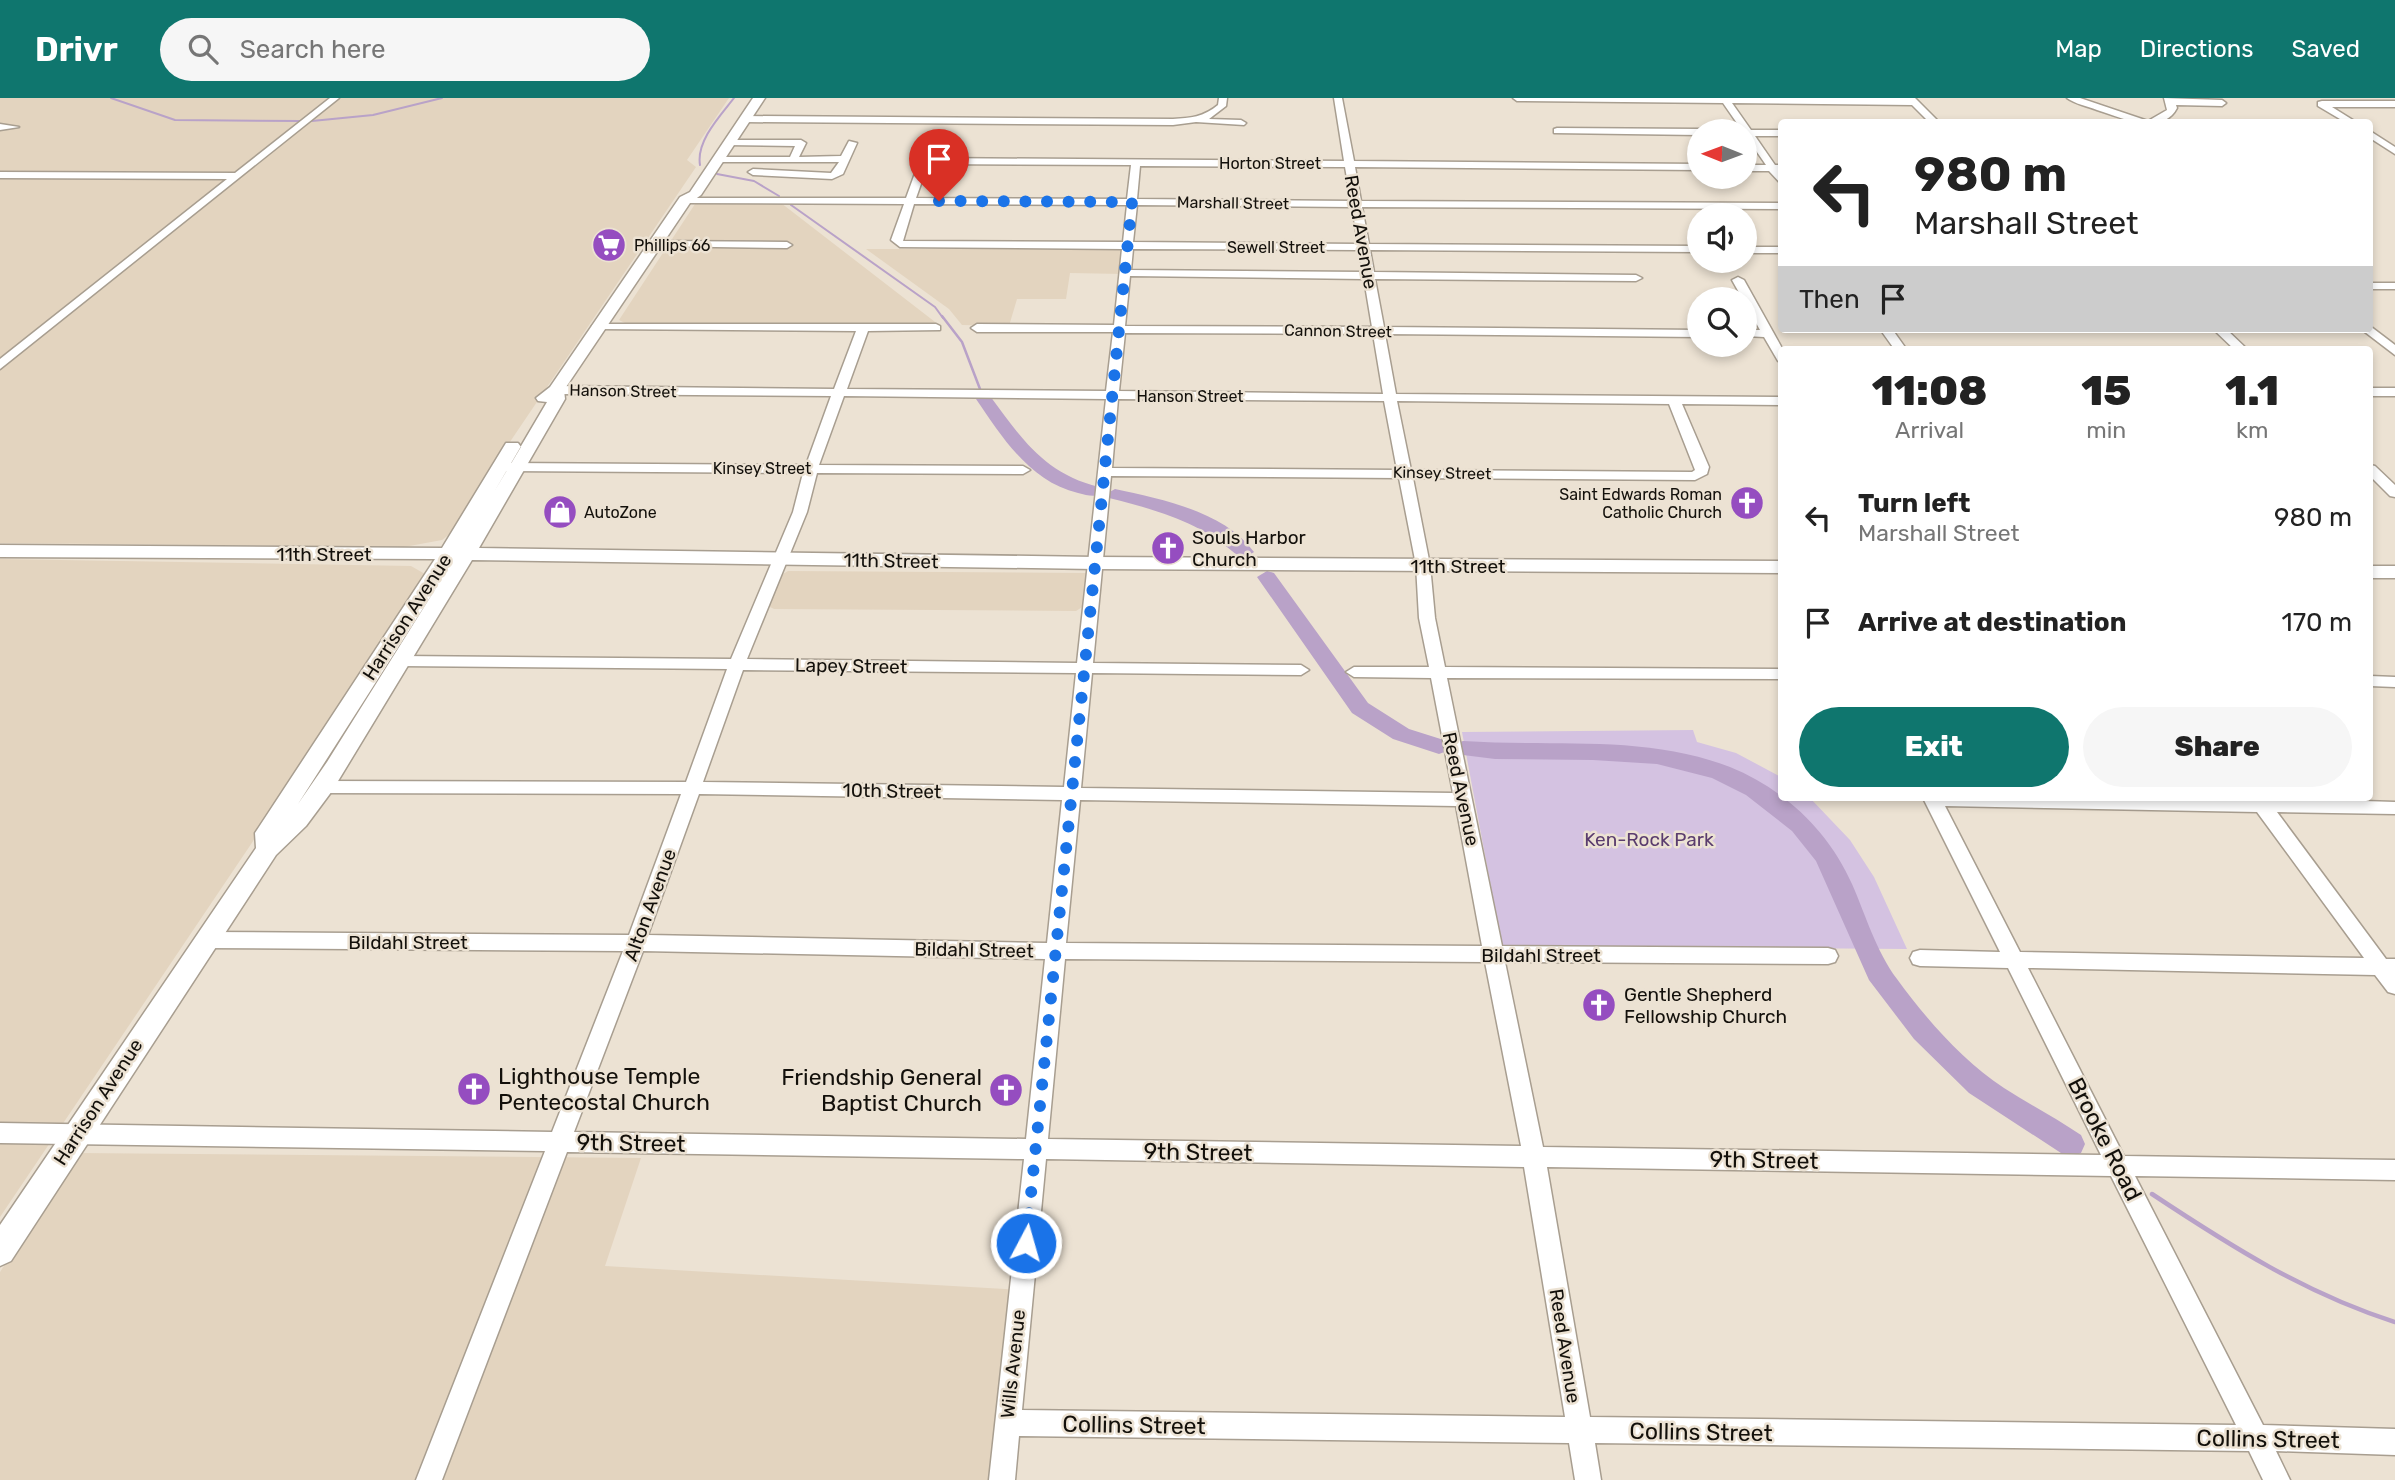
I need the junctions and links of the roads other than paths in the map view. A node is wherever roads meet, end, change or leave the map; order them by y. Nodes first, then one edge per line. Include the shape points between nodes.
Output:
1 (335, 98) edge
2 (749, 98) edge
3 (759, 98) edge
4 (1338, 98) edge
5 (1517, 98) edge
6 (2071, 98) edge
7 (1724, 99) edge
8 (1223, 100) edge
9 (1912, 100) edge
10 (2170, 100) edge
11 (2317, 101) edge
12 (2222, 103) dead end
13 (2395, 104) edge
14 (745, 119) junction
15 (1737, 119) edge
16 (1931, 119) edge
17 (2135, 119) edge
18 (2158, 119) edge
19 (2346, 119) edge
20 (1193, 121) junction
21 (1241, 123) dead end
22 (0, 127) edge
23 (15, 127) dead end
24 (1557, 131) dead end
25 (1687, 132) edge
26 (1757, 133) edge
27 (1778, 133) edge
28 (2373, 136) edge
29 (729, 143) junction
30 (852, 143) dead end
31 (931, 143) dead end
32 (1757, 145) edge
33 (2395, 150) edge
34 (846, 159) junction
35 (718, 160) junction
36 (793, 160) junction
37 (926, 161) junction
38 (1136, 162) junction
39 (1349, 164) junction
40 (1687, 167) edge
41 (1757, 167) edge
42 (1777, 168) edge
43 (753, 172) dead end
44 (0, 175) edge
45 (237, 177) junction
46 (685, 200) junction
47 (911, 200) junction
48 (1132, 202) junction
49 (1357, 204) junction
50 (1778, 206) edge
51 (655, 244) junction
52 (787, 245) dead end
53 (1127, 247) junction
54 (1363, 248) junction
55 (1687, 249) edge
56 (1757, 250) edge
57 (1778, 250) edge
58 (1124, 273) junction
59 (1368, 275) junction
60 (1636, 278) dead end
61 (1738, 280) dead end
62 (2373, 286) edge
63 (2395, 286) edge
64 (598, 326) junction
65 (863, 328) junction
66 (936, 328) dead end
67 (977, 328) dead end
68 (1119, 329) junction
69 (1380, 331) junction
70 (1687, 333) edge
71 (2223, 333) edge
72 (2372, 333) edge
73 (1757, 334) edge
74 (1769, 334) junction
75 (2238, 346) edge
76 (1778, 351) edge
77 (2395, 351) edge
78 (0, 365) edge
79 (556, 390) junction
80 (2373, 392) edge
81 (2395, 392) edge
82 (838, 393) junction
83 (1112, 396) junction
84 (1390, 398) junction
85 (1674, 400) junction
86 (1778, 401) edge
87 (509, 467) junction
88 (811, 468) junction
89 (1023, 470) dead end
90 (1104, 472) junction
91 (2373, 472) edge
92 (1404, 473) junction
93 (2395, 493) edge
94 (0, 551) edge
95 (458, 554) junction
96 (782, 559) junction
97 (1095, 563) junction
98 (1423, 565) junction
99 (1778, 567) edge
100 (2373, 572) edge
101 (2394, 572) edge
102 (401, 661) junction
103 (737, 664) junction
104 (1084, 668) junction
105 (1301, 670) dead end
106 (1354, 672) dead end
107 (1437, 673) junction
108 (1778, 674) edge
109 (2373, 681) edge
110 (2395, 682) edge
111 (321, 787) junction
112 (693, 788) junction
113 (1071, 795) junction
114 (1464, 800) junction
115 (1934, 801) edge
116 (2178, 801) edge
117 (2260, 802) edge
118 (2395, 808) edge
119 (268, 849) junction
120 (205, 940) junction
121 (636, 943) junction
122 (1056, 951) junction
123 (1495, 955) junction
124 (1828, 956) dead end
125 (1920, 958) dead end
126 (2014, 959) junction
127 (2388, 967) edge
128 (2395, 986) edge
129 (0, 1133) edge
130 (76, 1135) junction
131 (560, 1142) junction
132 (1035, 1149) junction
133 (1534, 1157) junction
134 (2119, 1166) junction
135 (2395, 1170) edge
136 (0, 1251) edge
137 (1008, 1423) junction
138 (1579, 1430) junction
139 (2257, 1438) junction
140 (2395, 1442) edge
141 (429, 1480) edge
142 (1002, 1480) edge
143 (1588, 1480) edge
144 (2277, 1480) edge

1 - 45 street
2 - 46 main road, Harrison Avenue via 682,196
3 - 14 main road, Harrison Avenue
4 - 39 street, Reed Avenue
5 - 7 street
6 - 17 street
7 - 9 street
7 - 15 street
8 - 20 street via 1212,114
9 - 16 street
10 - 12 street
10 - 18 street via 2171,113
11 - 13 street
11 - 19 street
14 - 20 street
14 - 29 main road, Harrison Avenue
20 - 21 street
22 - 23 street
24 - 25 street
26 - 27 street
28 - 33 street
29 - 35 main road, Harrison Avenue
29 - 36 street via 801,143
30 - 34 street
31 - 37 street
32 - 42 street
34 - 36 street
34 - 43 street via 832,176
35 - 36 street
35 - 46 main road, Harrison Avenue via 695,195
37 - 38 street, Horton Street
37 - 47 street
38 - 39 street, Horton Street
38 - 48 street, Wills Avenue
39 - 40 street, Horton Street
39 - 49 street, Reed Avenue
41 - 42 street
44 - 45 street
45 - 78 street
46 - 47 street, Marshall Street
46 - 51 main road, Harrison Avenue
47 - 48 street, Marshall Street
47 - 53 street, Sewell Street via 896,240 908,246
48 - 49 street, Marshall Street
48 - 53 street, Wills Avenue
49 - 50 street, Marshall Street
49 - 54 street, Reed Avenue
51 - 52 street
51 - 64 main road, Harrison Avenue
53 - 54 street, Sewell Street
53 - 58 street, Wills Avenue
54 - 55 street, Sewell Street
54 - 59 street, Reed Avenue
56 - 57 street
58 - 59 street
58 - 68 street, Wills Avenue
59 - 60 street
59 - 69 street, Reed Avenue
61 - 74 street
62 - 63 street
64 - 65 street
64 - 79 main road, Harrison Avenue
65 - 66 street
65 - 82 street, Alton Avenue
67 - 68 street, Cannon Street
68 - 69 street, Cannon Street
68 - 83 street, Wills Avenue
69 - 70 street, Cannon Street
69 - 84 street, Reed Avenue
71 - 75 street
72 - 77 street
73 - 74 street
74 - 76 street
79 - 82 street, Hanson Street
79 - 87 main road, Harrison Avenue via 557,399
80 - 81 street
82 - 83 street, Hanson Street
82 - 88 street, Alton Avenue
83 - 84 street, Hanson Street
83 - 90 street, Wills Avenue
84 - 85 street, Hanson Street
84 - 92 street, Reed Avenue
85 - 86 street, Hanson Street
85 - 92 street, Kinsey Street via 1702,467 1695,476
87 - 88 street, Kinsey Street
87 - 95 main road, Harrison Avenue
88 - 89 street, Kinsey Street
88 - 96 street, Alton Avenue
90 - 92 street, Kinsey Street
90 - 97 street, Wills Avenue
91 - 93 street
92 - 98 street, Reed Avenue
94 - 95 main road, 11th Street
95 - 96 main road, 11th Street
95 - 102 main road, Harrison Avenue
95 - 119 main road, Harrison Avenue via 267,834
96 - 97 main road, 11th Street
96 - 103 street, Alton Avenue
97 - 98 main road, 11th Street
97 - 104 street, Wills Avenue
98 - 99 main road, 11th Street
98 - 107 street, Reed Avenue
100 - 101 main road
102 - 103 street, Lapey Street
102 - 111 main road, Harrison Avenue
103 - 104 street, Lapey Street
103 - 112 street, Alton Avenue
104 - 105 street, Lapey Street
104 - 113 street, Wills Avenue
106 - 107 street
107 - 108 street
107 - 114 street, Reed Avenue
109 - 110 street
111 - 112 street, 10th Street
111 - 119 main road, Harrison Avenue via 289,832
112 - 113 street, 10th Street
112 - 121 street, Alton Avenue
113 - 114 street, 10th Street
113 - 122 street, Wills Avenue
114 - 123 street, Reed Avenue
115 - 126 street, Brooke Road
116 - 117 street
117 - 118 street
117 - 127 street
119 - 120 main road, Harrison Avenue
120 - 121 street, Bildahl Street
120 - 130 main road, Harrison Avenue
121 - 122 street, Bildahl Street
121 - 131 street, Alton Avenue
122 - 123 street, Bildahl Street
122 - 132 street, Wills Avenue
123 - 124 street, Bildahl Street
123 - 133 street, Reed Avenue
125 - 126 street
126 - 127 street
126 - 134 street, Brooke Road
127 - 128 street
129 - 130 street, 9th Street
130 - 131 street, 9th Street
130 - 136 main road, Harrison Avenue
131 - 132 street, 9th Street
131 - 141 street, Alton Avenue
132 - 133 street, 9th Street
132 - 137 street, Wills Avenue
133 - 134 street, 9th Street
133 - 138 street, Reed Avenue
134 - 135 street, 9th Street
134 - 139 street, Brooke Road
137 - 138 street, Collins Street
137 - 142 street, Wills Avenue
138 - 139 street, Collins Street
138 - 143 street, Reed Avenue
139 - 140 street, Collins Street
139 - 144 street, Brooke Road

